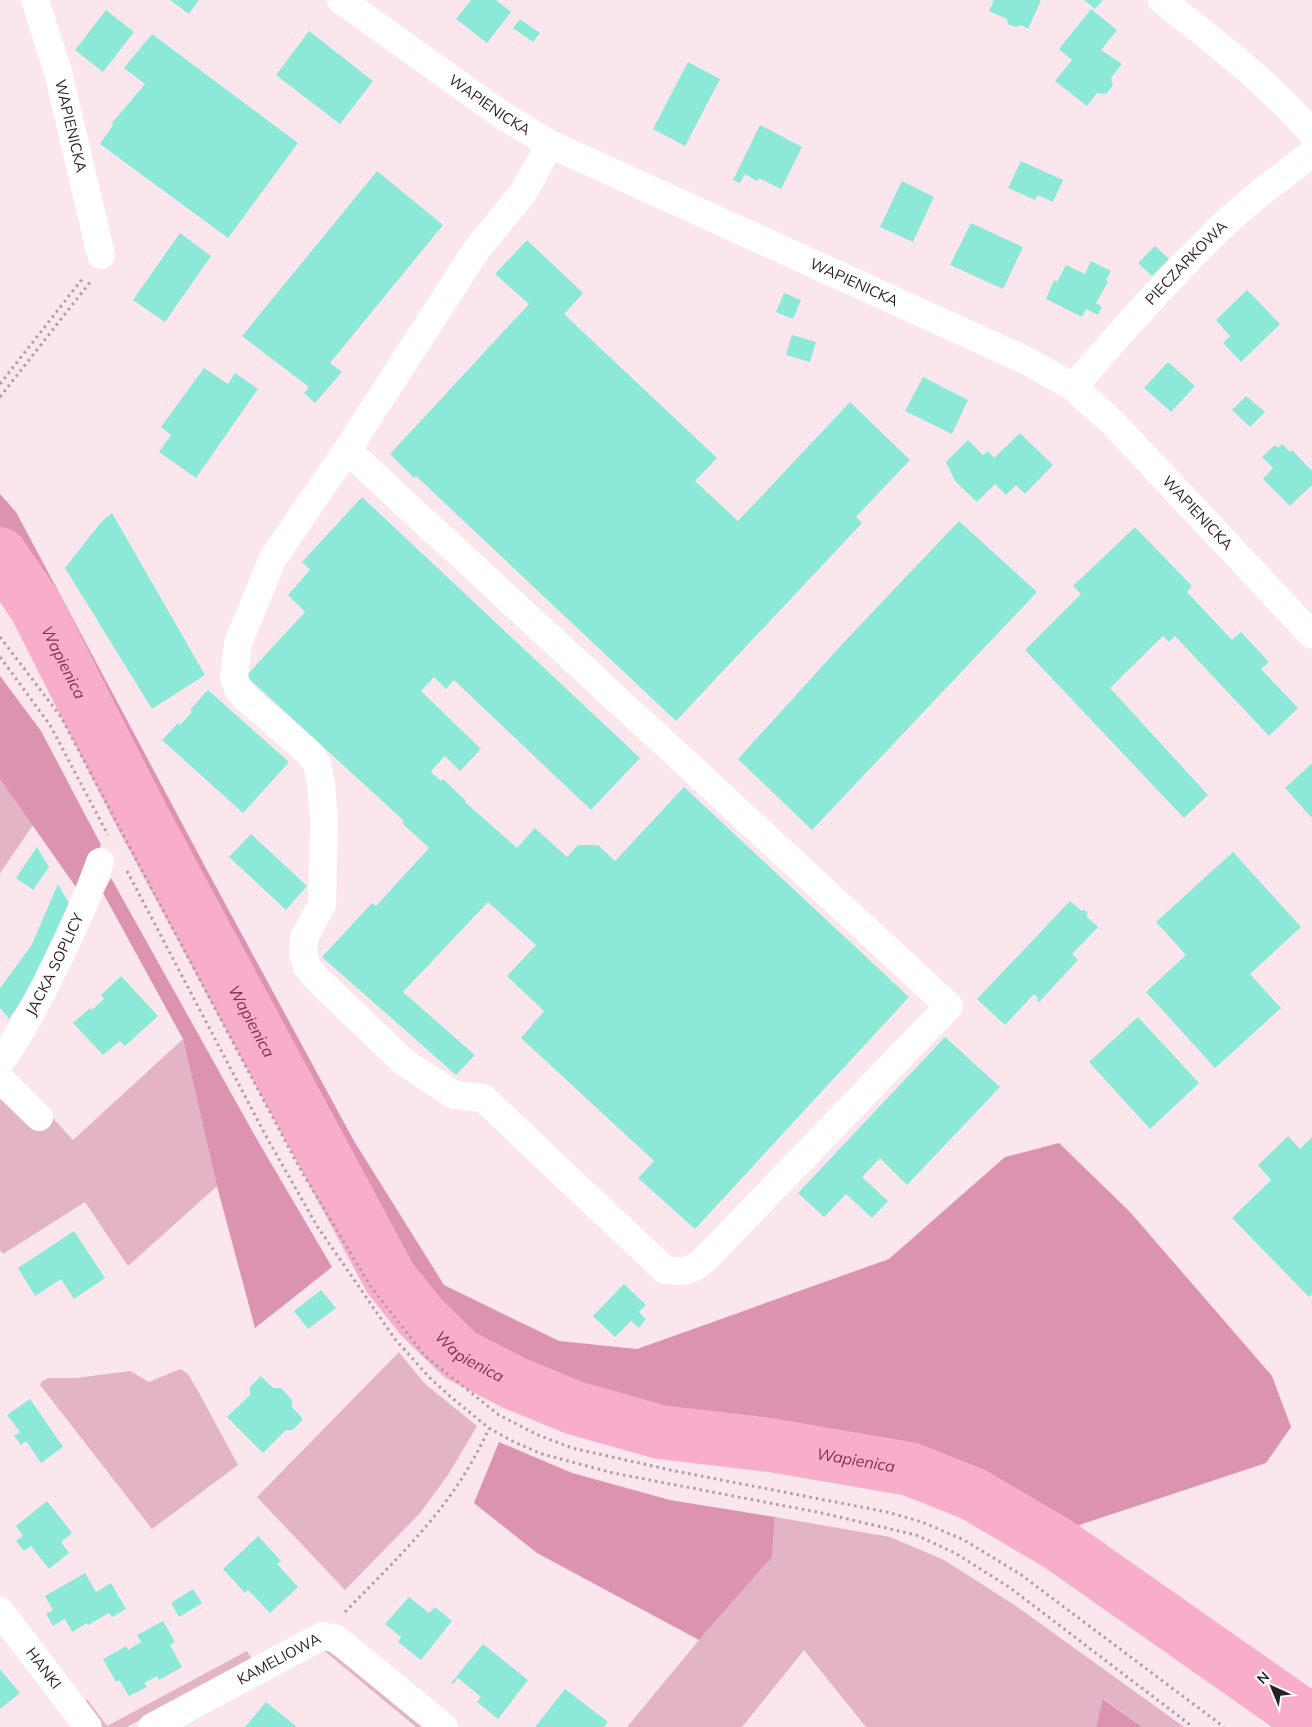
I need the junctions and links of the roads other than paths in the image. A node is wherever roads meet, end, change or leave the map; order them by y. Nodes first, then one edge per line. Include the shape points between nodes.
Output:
1 (35, 0) edge
2 (341, 0) edge
3 (1162, 0) edge
4 (1312, 133) edge
5 (550, 144) junction
6 (1312, 154) edge
7 (101, 255) road end
8 (1073, 387) junction
9 (347, 450) junction
10 (1312, 635) edge
11 (112, 857) road end
12 (0, 1062) edge
13 (0, 1079) edge
14 (39, 1117) dead end
15 (0, 1611) edge
16 (156, 1726) edge
17 (88, 1727) edge
18 (444, 1727) edge

1 - 7 street, WAPIENICKA via 58,72
2 - 5 street, WAPIENICKA via 502,115
3 - 4 street via 1291,109
5 - 8 street, WAPIENICKA via 1027,361
5 - 9 street via 523,193 477,249
6 - 8 street, PIECZARKOWA via 1213,235
8 - 10 street, WAPIENICKA via 1113,423
9 - 9 street via 950,1006 698,1266 682,1272 665,1270 483,1098 454,1095 405,1063 307,967 302,953 304,938 322,904 324,820 317,764 238,689 234,664 238,643 273,558
11 - 12 street, JACKA SOPLICY via 24,1025
13 - 14 street
15 - 17 street, HANKI
16 - 18 street, KAMELIOWA via 322,1636 334,1638

